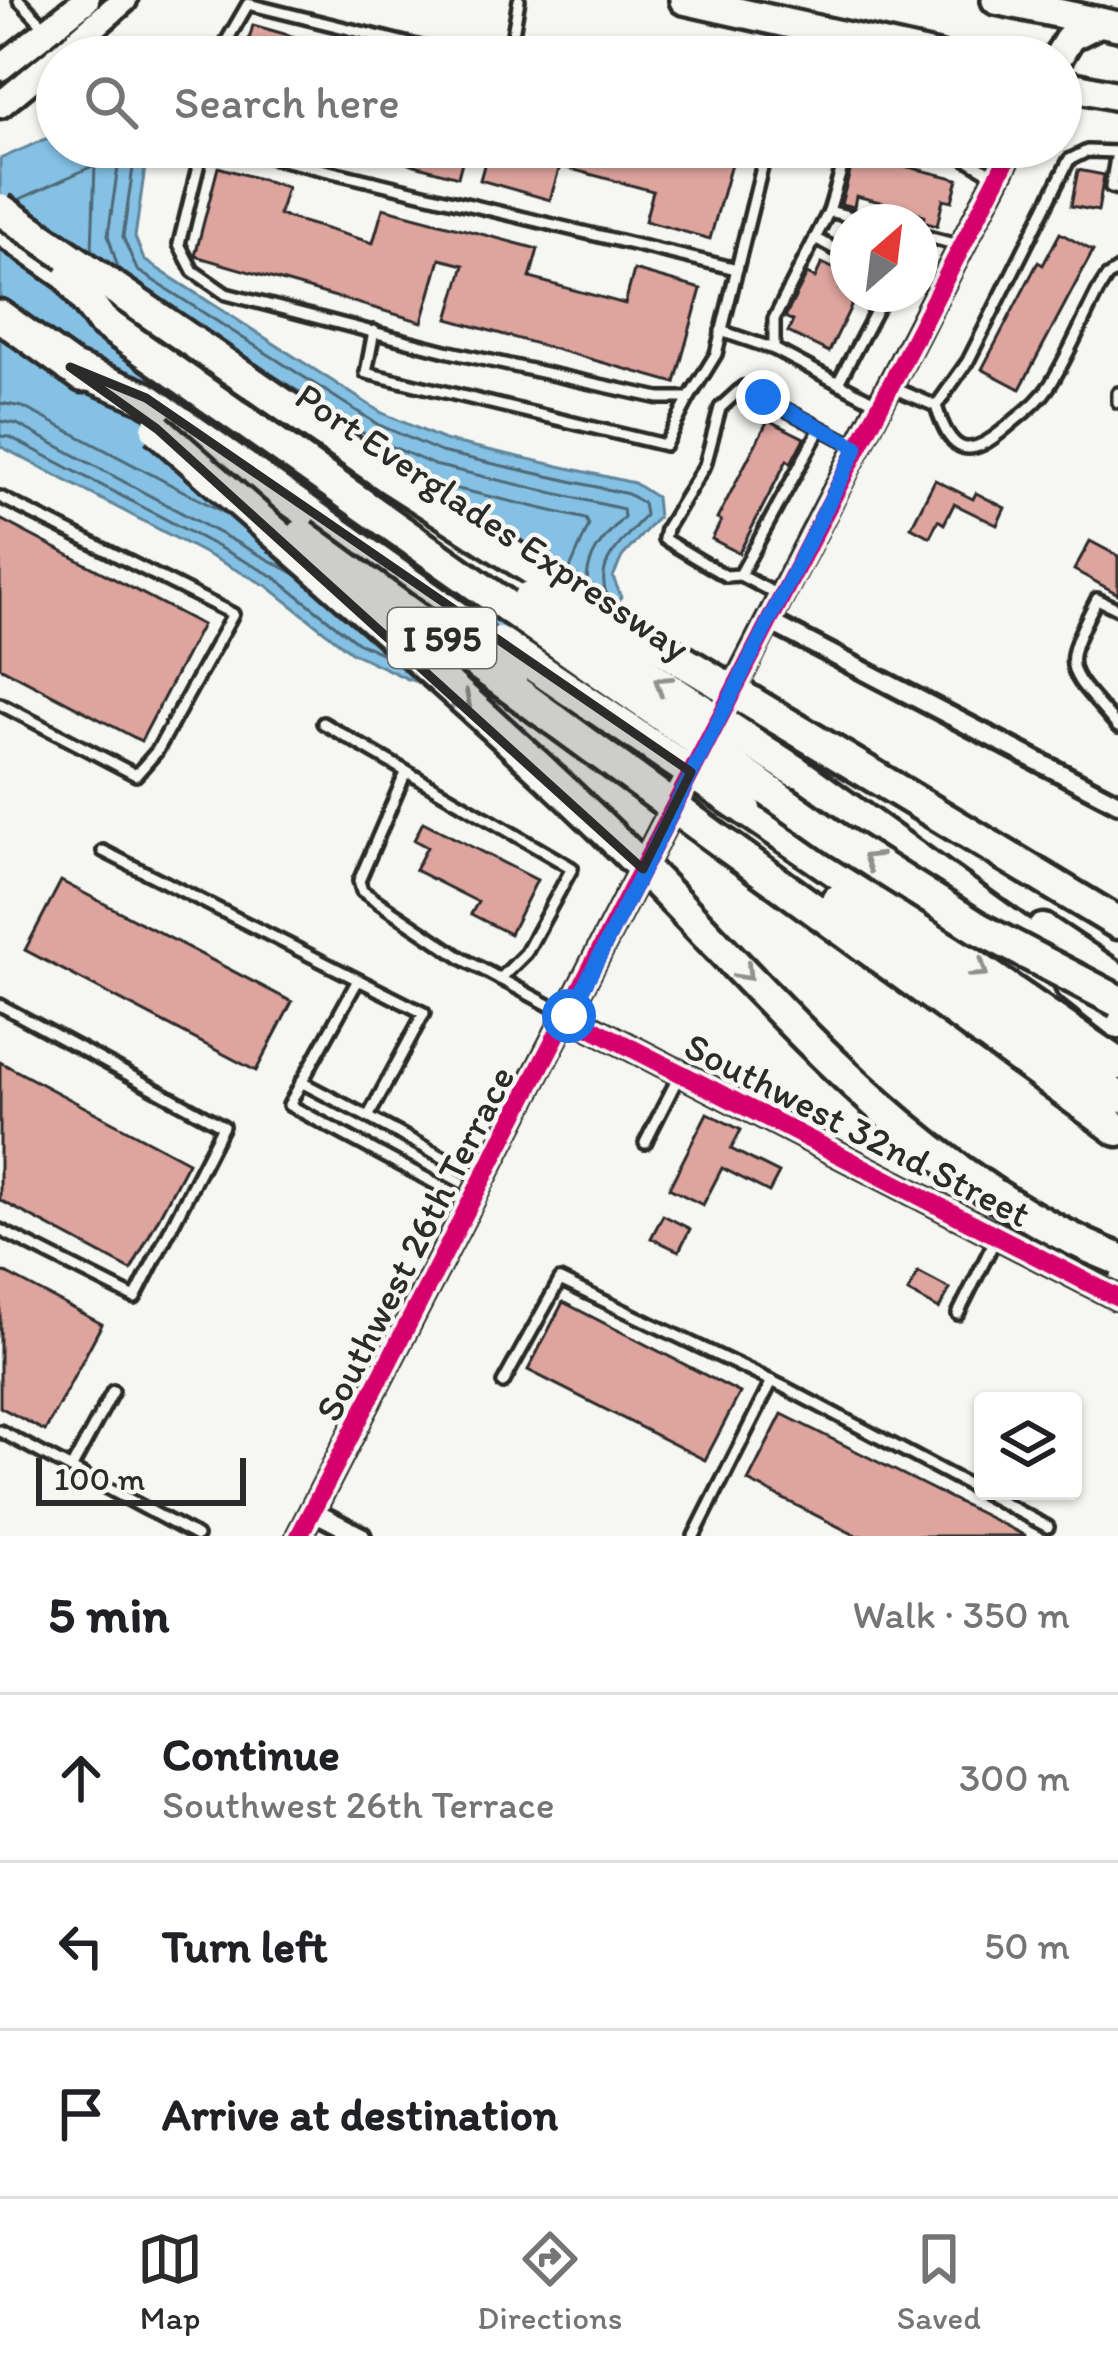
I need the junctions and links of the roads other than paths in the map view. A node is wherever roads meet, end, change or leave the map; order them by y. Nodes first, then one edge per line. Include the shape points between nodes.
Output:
1 (19, 0) edge
2 (86, 0) edge
3 (124, 0) edge
4 (519, 0) edge
5 (684, 0) edge
6 (996, 0) edge
7 (1107, 16) edge
8 (49, 31) junction
9 (42, 36) edge
10 (83, 36) edge
11 (229, 36) edge
12 (377, 36) edge
13 (513, 36) edge
14 (844, 36) edge
15 (1072, 36) edge
16 (36, 41) edge
17 (0, 68) edge
18 (36, 76) edge
19 (1082, 88) edge
20 (1118, 96) edge
21 (0, 105) edge
22 (1118, 152) edge
23 (1082, 154) edge
24 (198, 168) edge
25 (316, 168) edge
26 (761, 168) edge
27 (842, 168) edge
28 (985, 168) edge
29 (1002, 168) edge
30 (1066, 168) edge
31 (997, 177) junction
32 (1118, 188) edge
33 (0, 209) edge
34 (829, 211) joint
35 (0, 227) edge
36 (815, 238) junction
37 (938, 240) edge
38 (830, 246) edge
39 (962, 246) junction
40 (736, 268) junction
41 (1118, 270) edge
42 (70, 278) junction
43 (875, 312) edge
44 (0, 316) edge
45 (374, 331) junction
46 (721, 332) junction
47 (774, 349) junction
48 (70, 367) junction
49 (838, 383) junction
50 (1118, 393) edge
51 (884, 395) junction
52 (689, 398) junction
53 (1118, 403) edge
54 (936, 406) junction
55 (820, 428) junction
56 (157, 429) junction
57 (857, 447) junction
58 (0, 497) edge
59 (740, 575) junction
60 (780, 596) junction
61 (1118, 609) edge
62 (767, 621) junction
63 (0, 704) edge
64 (322, 723) dead end
65 (1118, 728) edge
66 (795, 771) junction
67 (406, 772) junction
68 (1115, 795) edge
69 (735, 828) junction
70 (906, 849) junction
71 (103, 851) dead end
72 (1118, 923) edge
73 (500, 979) junction
74 (358, 980) junction
75 (1118, 980) edge
76 (1118, 1004) edge
77 (0, 1005) edge
78 (569, 1016) junction
79 (1118, 1022) edge
80 (1118, 1064) edge
81 (680, 1074) junction
82 (302, 1082) junction
83 (1118, 1097) edge
84 (368, 1117) junction
85 (1118, 1130) edge
86 (645, 1143) dead end
87 (484, 1179) junction
88 (472, 1203) junction
89 (0, 1230) edge
90 (996, 1238) junction
91 (1118, 1259) edge
92 (1118, 1298) edge
93 (958, 1315) dead end
94 (772, 1381) junction
95 (503, 1383) dead end
96 (113, 1390) dead end
97 (0, 1431) edge
98 (71, 1469) junction
99 (312, 1511) junction
100 (1048, 1528) dead end
101 (196, 1536) edge
102 (299, 1536) edge
103 (361, 1536) edge
104 (694, 1536) edge

1 - 8 lane
2 - 8 main road
3 - 10 main road
4 - 13 lane
5 - 14 main road
6 - 7 main road
7 - 15 main road
8 - 9 main road
11 - 12 lane via 248,4
16 - 17 main road
18 - 21 main road
19 - 20 main road
22 - 23 lane
22 - 32 lane via 1111,187
24 - 45 lane via 179,244 193,271 226,294
25 - 40 lane
26 - 40 lane
27 - 34 lane
28 - 31 lane
29 - 31 street, Southwest 26th Terrace
30 - 54 lane via 968,361
31 - 39 street, Southwest 26th Terrace
33 - 72 highway, bridge via 576,597
34 - 36 lane
35 - 42 highway, Port Everglades Expressway / I 595
36 - 38 lane
36 - 47 lane via 774,319
37 - 39 lane
39 - 51 street, Southwest 26th Terrace
40 - 46 lane
41 - 54 lane via 1097,291 1040,398 987,444 964,449 948,437
66 -> 42 highway, Port Everglades Expressway / I 595, bridge
76 -> 42 highway, bridge via 837,839 103,321
43 - 49 lane
44 - 48 highway, I 595
45 - 52 lane via 659,398
45 - 52 lane via 366,374 665,445
46 - 47 lane
46 - 52 lane
47 - 49 lane
48 - 56 highway, I 595
48 - 69 highway, bridge via 146,398 462,621 527,658
49 - 51 lane
50 - 53 lane
51 - 54 lane
51 - 57 street, Southwest 26th Terrace
55 - 57 lane
55 - 59 lane
55 - 59 lane via 742,388 720,408 705,465 664,535 726,576
56 - 69 highway, I 595, bridge
56 -> 91 highway, bridge via 537,766 904,1130 975,1183
57 - 60 street, Southwest 26th Terrace
58 - 63 lane via 233,614 136,775
59 - 60 lane
60 - 62 street, Southwest 26th Terrace
61 - 65 lane via 1097,599 1070,650 1074,676
62 - 68 street
62 - 78 street, Southwest 26th Terrace
64 - 67 lane
66 - 70 highway, Port Everglades Expressway / I 595
66 - 75 highway
67 - 73 lane via 359,881 362,891
67 - 73 lane via 572,868 526,953
69 -> 80 highway
69 - 83 highway
69 - 85 highway, I 595
70 - 76 highway, Port Everglades Expressway / I 595
70 - 79 highway
71 - 74 lane
73 - 78 lane
74 - 82 lane
74 - 84 lane via 424,1013
77 - 89 lane via 224,1126 135,1298
78 - 81 street, Southwest 32nd Street
78 - 87 street, Southwest 26th Terrace
81 - 86 lane
81 - 90 street, Southwest 32nd Street
82 - 84 lane
82 - 88 lane via 289,1105
84 - 87 lane
87 - 88 street, Southwest 26th Terrace
88 - 99 street, Southwest 26th Terrace
90 - 92 street, Southwest 32nd Street
90 - 93 lane
94 - 95 lane via 560,1280
94 - 100 lane
94 - 104 lane
96 - 98 lane
97 - 98 lane
98 - 101 lane
99 - 102 street, Southwest 26th Terrace
99 - 103 street

